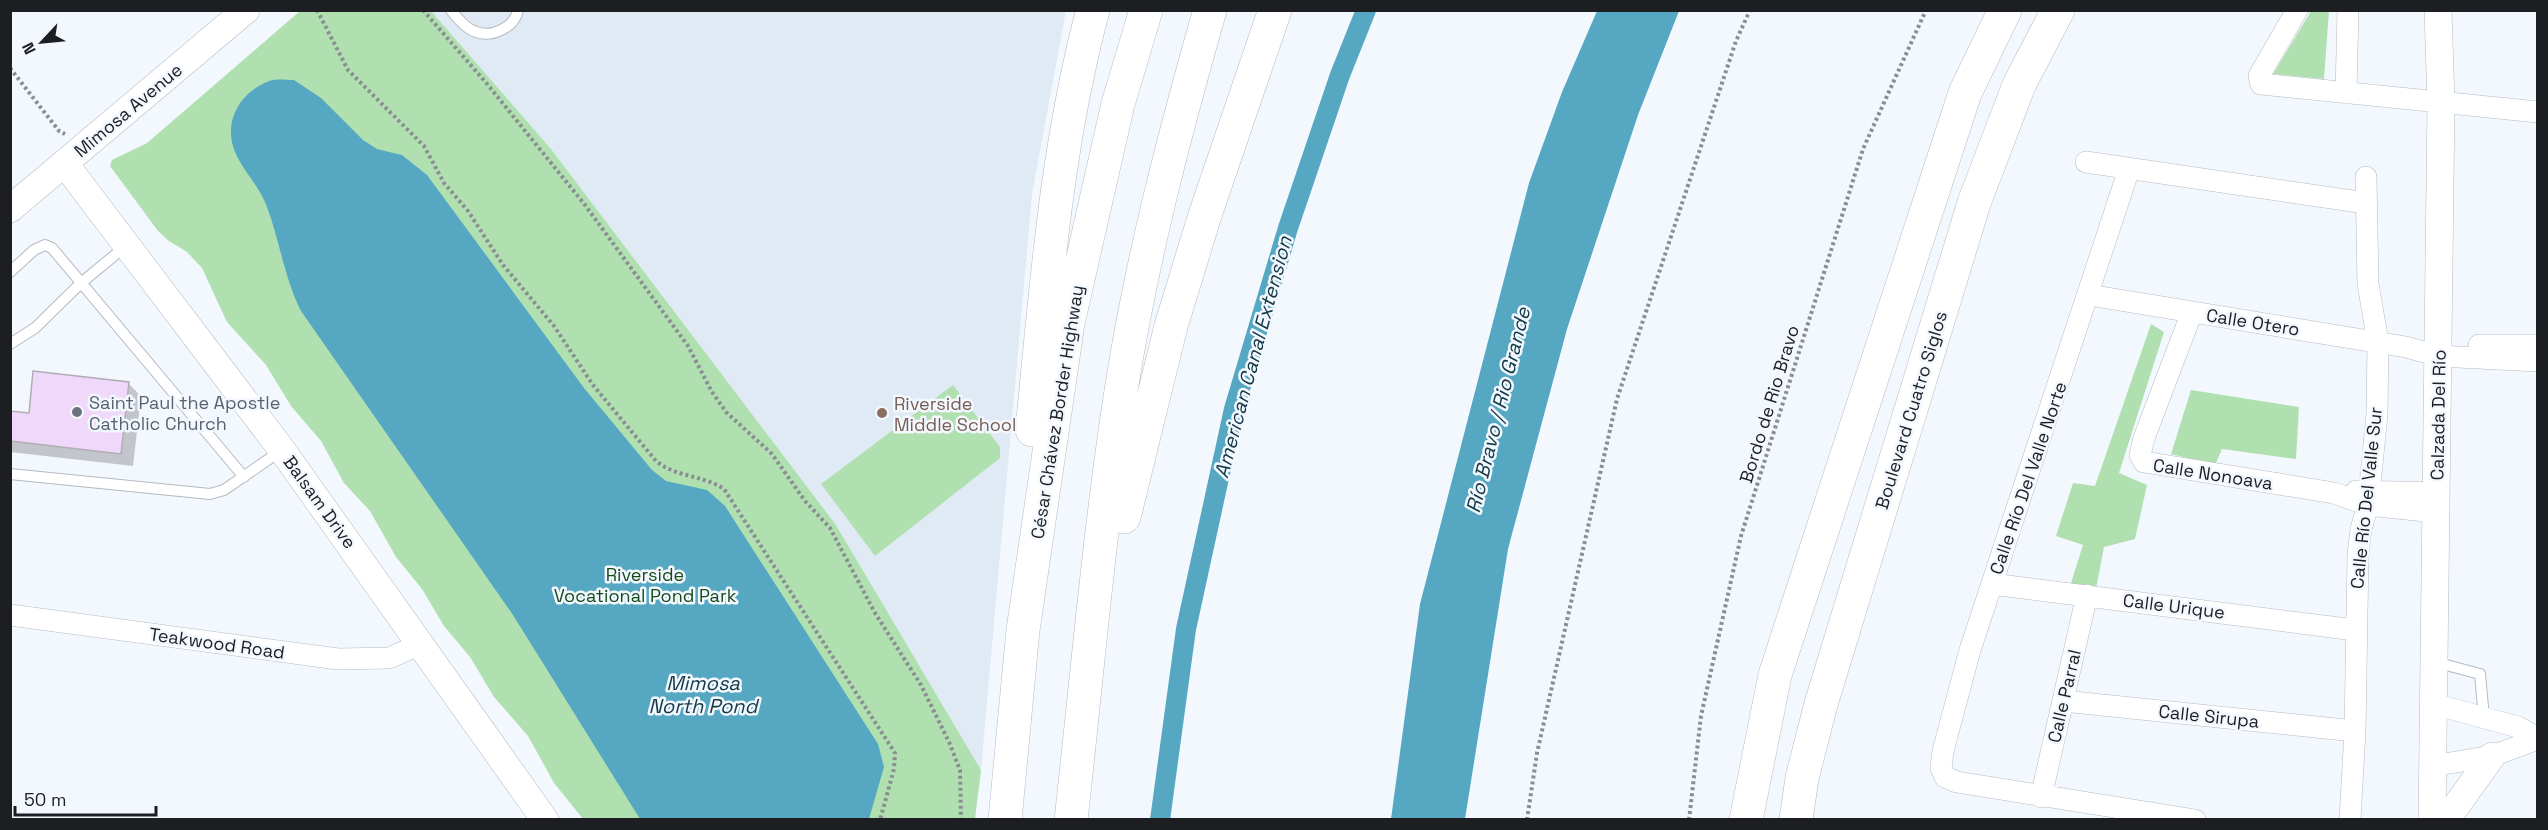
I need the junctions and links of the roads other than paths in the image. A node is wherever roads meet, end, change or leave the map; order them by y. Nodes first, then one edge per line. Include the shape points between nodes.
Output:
1 (246, 10) edge
2 (451, 10) edge
3 (518, 10) edge
4 (1093, 10) edge
5 (1146, 10) edge
6 (1210, 10) edge
7 (1275, 10) edge
8 (2005, 10) edge
9 (2058, 10) edge
10 (2297, 10) edge
11 (2348, 10) edge
12 (2438, 10) edge
13 (2346, 93) junction
14 (2441, 103) junction
15 (2538, 112) edge
16 (2086, 162) dead end
17 (65, 164) junction
18 (2129, 169) junction
19 (2366, 177) dead end
20 (2366, 203) junction
21 (10, 209) edge
22 (127, 245) junction
23 (10, 272) edge
24 (81, 283) junction
25 (2090, 296) junction
26 (2192, 312) junction
27 (2378, 342) junction
28 (10, 344) edge
29 (2538, 345) edge
30 (2431, 350) junction
31 (2538, 361) edge
32 (282, 450) junction
33 (10, 474) edge
34 (244, 477) junction
35 (2369, 497) junction
36 (2436, 503) junction
37 (1992, 584) junction
38 (2087, 595) junction
39 (10, 615) edge
40 (1023, 630) junction
41 (2355, 630) junction
42 (421, 644) junction
43 (2434, 662) junction
44 (1087, 673) junction
45 (2062, 702) junction
46 (2434, 704) junction
47 (2484, 718) junction
48 (2355, 731) junction
49 (2538, 739) edge
50 (2492, 756) junction
51 (2432, 766) junction
52 (2041, 797) junction
53 (545, 819) edge
54 (1005, 819) edge
55 (1071, 819) edge
56 (1746, 819) edge
57 (1796, 819) edge
58 (2195, 819) edge
59 (2350, 819) edge
60 (2432, 819) edge
61 (2446, 819) edge

1 - 17 street, Mimosa Avenue
2 - 3 lane via 477,33 494,33 509,26
4 - 40 highway via 1070,112 1043,298 1023,515
5 - 40 highway, César Chávez Border Highway via 1118,104 1068,322
6 - 44 highway via 1177,123 1137,301 1121,391
7 - 44 highway via 1171,326
8 - 56 highway via 1965,93 1779,664
9 - 57 highway, Boulevard Cuatro Siglos via 2019,85 1974,202 1821,704
10 - 13 street via 2259,82
11 - 13 street
12 - 14 street, Calzada Del Río
13 - 14 street
14 - 15 street
14 - 30 street, Calzada Del Río
16 - 18 street
17 - 21 street, Mimosa Avenue
17 - 22 street, Balsam Drive
18 - 20 street
18 - 25 street, Calle Río Del Valle Norte
19 - 20 street, Calle Río Del Valle Sur
20 - 27 street, Calle Río Del Valle Sur via 2367,284
22 - 24 lane
22 - 32 street, Balsam Drive
23 - 24 lane via 45,245 52,248
24 - 28 lane via 35,328
24 - 34 lane
25 - 26 street, Calle Otero
25 - 37 street, Calle Río Del Valle Norte
26 - 27 street, Calle Otero
26 - 35 street, Calle Nonoava via 2144,438 2140,455 2144,462
27 - 30 street, Calle Otero
27 - 35 street, Calle Río Del Valle Sur via 2377,414
29 - 30 street, Calle Otero
30 - 31 street, Calle Otero
30 - 36 street, Calzada Del Río
32 - 34 lane
32 - 42 street, Balsam Drive
33 - 34 lane via 190,494 224,490
35 - 36 street, Calle Nonoava
35 - 41 street, Calle Río Del Valle Sur via 2358,555
36 - 43 street, Calzada Del Río
37 - 38 street, Calle Urique
37 - 52 street, Calle Río Del Valle Norte via 1943,751 1943,773 1957,782
38 - 41 street, Calle Urique
38 - 45 street, Calle Parral
39 - 42 street, Teakwood Road via 338,659 389,658
40 - 54 highway, César Chávez Border Highway
41 - 48 street, Calle Río Del Valle Sur
42 - 53 street, Balsam Drive
43 - 46 street, Calzada Del Río
43 - 47 lane via 2480,674
44 - 55 highway
45 - 48 street, Calle Sirupa
45 - 52 street, Calle Parral
46 - 47 street
46 - 51 street, Calzada Del Río
47 - 49 street via 2518,728
48 - 59 street, Calle Río Del Valle Sur
49 - 50 street
50 - 51 street
50 - 61 street
51 - 60 street, Calzada Del Río
52 - 58 street

